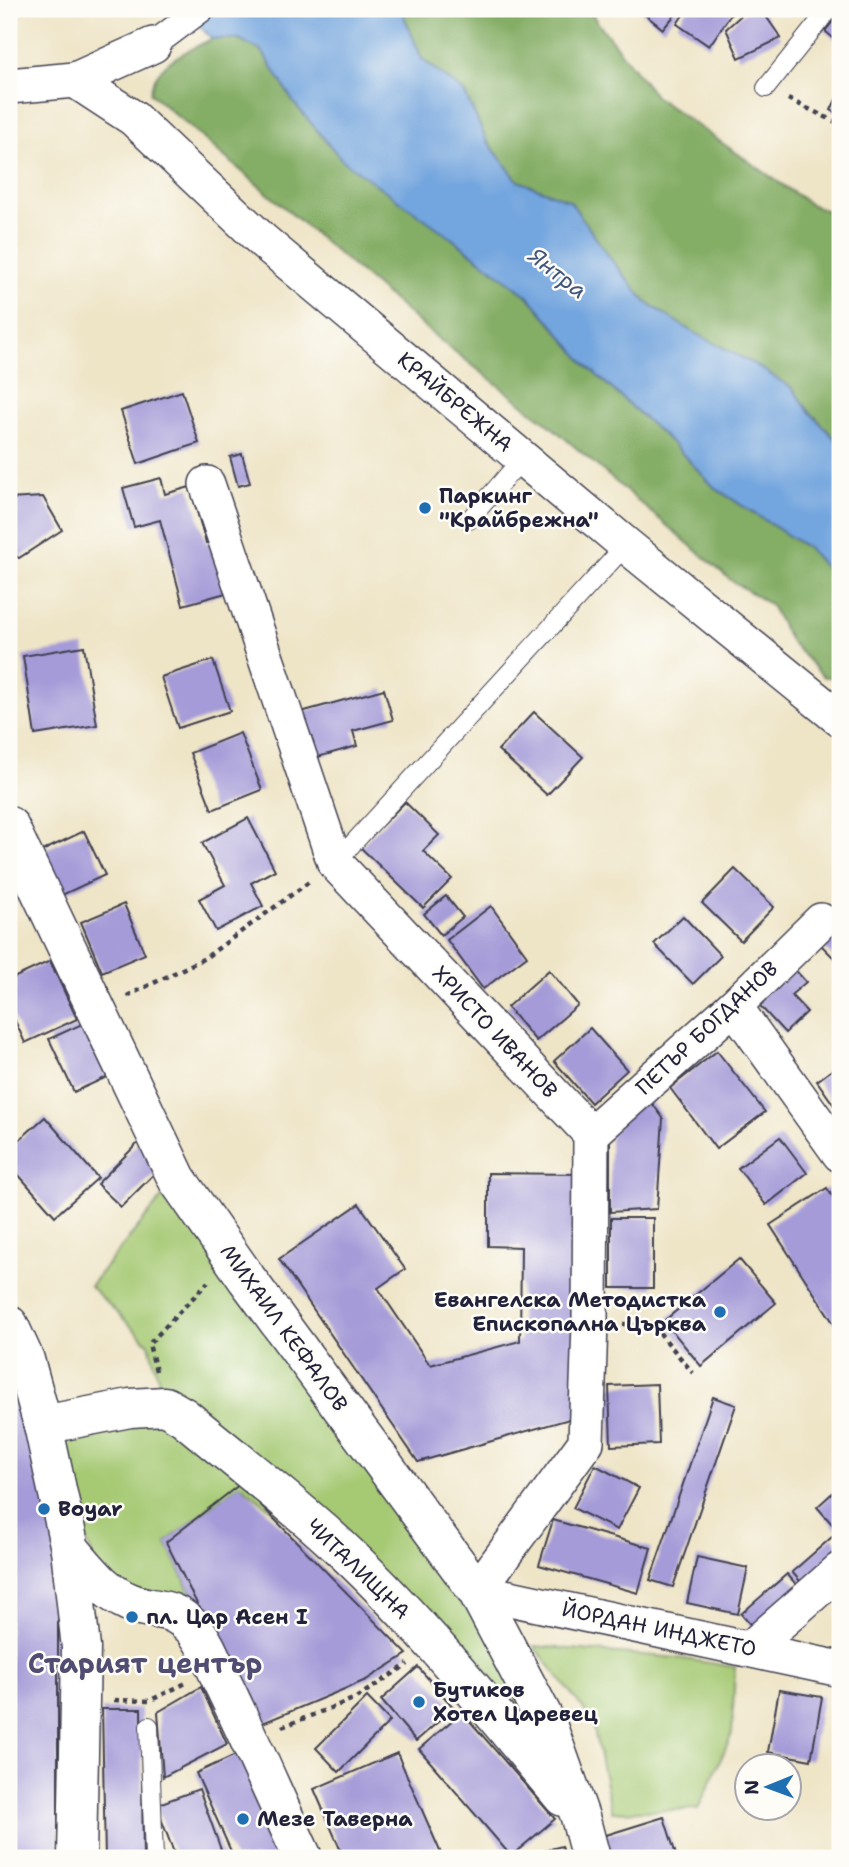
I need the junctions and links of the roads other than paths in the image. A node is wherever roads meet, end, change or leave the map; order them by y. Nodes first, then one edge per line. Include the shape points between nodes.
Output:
1 (201, 9) edge
2 (829, 9) edge
3 (153, 45) joint
4 (75, 80) junction
5 (9, 86) edge
6 (766, 88) road end
7 (522, 459) junction
8 (207, 484) dead end
9 (469, 520) dead end
10 (626, 545) junction
11 (840, 719) edge
12 (9, 826) edge
13 (335, 863) junction
14 (821, 921) dead end
15 (734, 1006) junction
16 (591, 1135) junction
17 (840, 1154) edge
18 (9, 1325) edge
19 (43, 1425) junction
20 (70, 1549) junction
21 (840, 1570) edge
22 (477, 1591) junction
23 (141, 1606) junction
24 (81, 1648) junction
25 (751, 1648) junction
26 (840, 1669) edge
27 (149, 1726) dead end
28 (580, 1817) junction
29 (76, 1858) edge
30 (154, 1858) edge
31 (303, 1858) edge
32 (591, 1858) edge

1 - 3 street
2 - 6 lane
3 - 4 street
4 - 5 street
4 - 7 street, КРАЙБРЕЖНА via 133,118 263,241
7 - 9 lane
7 - 10 street, КРАЙБРЕЖНА
8 - 13 street, ХРИСТО ИВАНОВ
10 - 11 street, КРАЙБРЕЖНА
10 - 13 lane
12 - 22 street, МИХАИЛ КЕФАЛОВ via 177,1180
13 - 16 street, ХРИСТО ИВАНОВ
14 - 15 street, ПЕТЪР БОГДАНОВ
15 - 16 street, ПЕТЪР БОГДАНОВ
15 - 17 street
16 - 22 street via 586,1443
18 - 19 street via 25,1360
19 - 20 street
19 - 28 street, ЧИТАЛИЩНА via 165,1406 184,1417 332,1539 436,1645
20 - 23 street via 105,1589
20 - 24 street
21 - 25 street
22 - 25 street, ЙОРДАН ИНДЖЕТО
22 - 28 street, МИХАИЛ КЕФАЛОВ via 547,1724
23 - 24 street via 101,1623
23 - 31 street via 171,1612 194,1629
24 - 29 street
25 - 26 street, ЙОРДАН ИНДЖЕТО
27 - 30 lane
28 - 32 street, ЧИТАЛИЩНА

